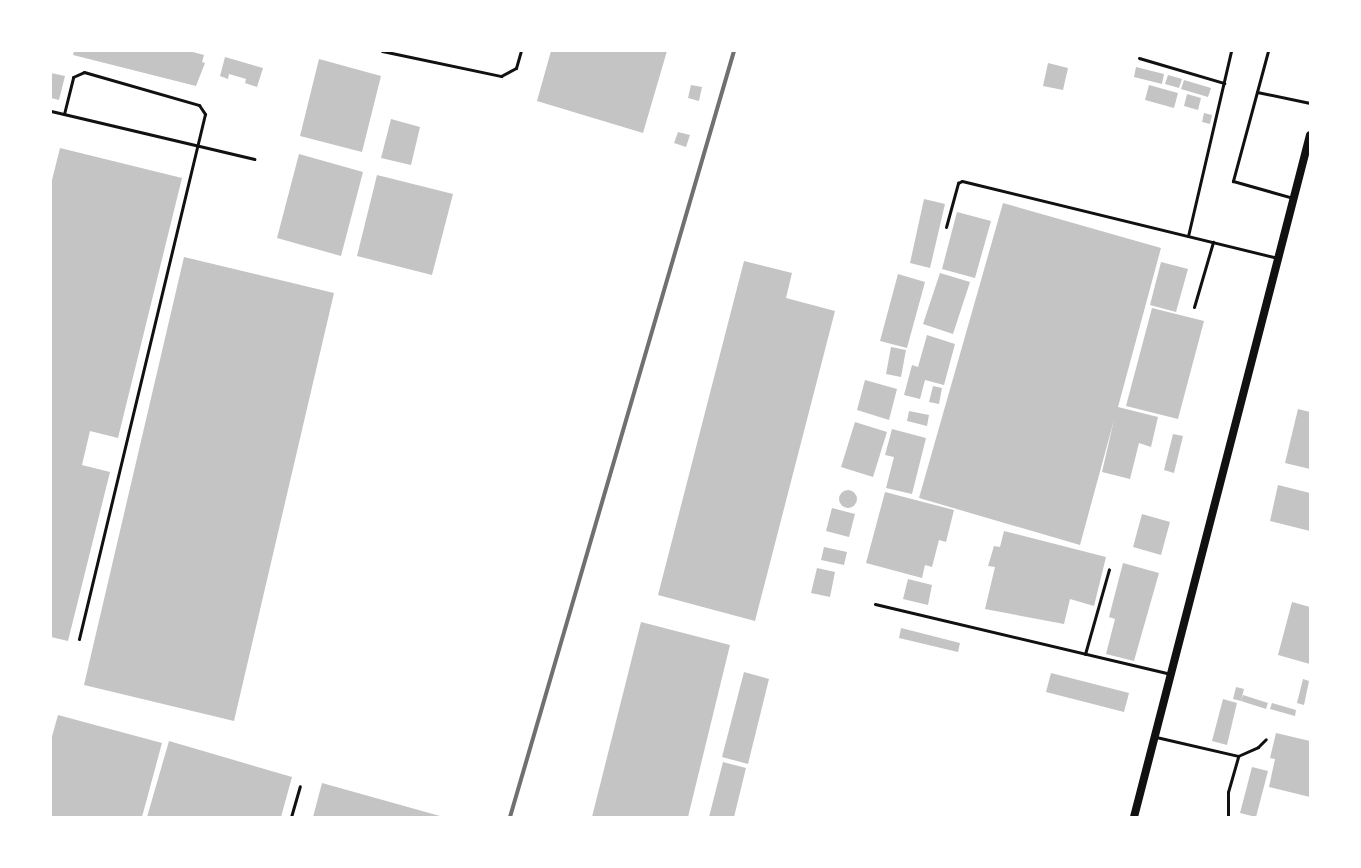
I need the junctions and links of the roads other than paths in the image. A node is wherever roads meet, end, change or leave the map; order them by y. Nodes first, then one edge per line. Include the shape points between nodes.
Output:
1 (382, 51) edge
2 (521, 51) edge
3 (1231, 51) edge
4 (1268, 51) edge
5 (1139, 58) dead end
6 (1224, 83) junction
7 (1257, 92) junction
8 (1310, 103) edge
9 (51, 111) edge
10 (64, 114) junction
11 (1310, 135) edge
12 (198, 144) junction
13 (254, 159) dead end
14 (1293, 198) junction
15 (946, 227) dead end
16 (1188, 236) junction
17 (1213, 242) junction
18 (1277, 258) junction
19 (1194, 307) dead end
20 (1109, 569) dead end
21 (875, 604) dead end
22 (79, 639) dead end
23 (1085, 654) junction
24 (1172, 674) junction
25 (1155, 737) junction
26 (1266, 739) dead end
27 (1238, 756) junction
28 (300, 786) dead end
29 (291, 817) edge
30 (1134, 817) edge
31 (1228, 817) edge

1 - 2 lane via 501,76 516,68
3 - 6 lane
4 - 7 lane
5 - 6 lane
6 - 16 lane
7 - 8 lane
7 - 14 lane via 1233,181
9 - 10 lane
10 - 12 lane
10 - 12 lane via 73,77 84,72 199,105 205,114
11 - 14 street
12 - 13 lane
12 - 22 lane
14 - 18 street
15 - 16 lane via 958,183 962,181
16 - 17 lane
17 - 18 lane
17 - 19 lane
18 - 24 street
20 - 23 lane
21 - 23 lane
23 - 24 lane
24 - 25 street
25 - 27 lane
25 - 30 street
26 - 27 lane via 1258,747
27 - 31 lane via 1227,800
28 - 29 lane

